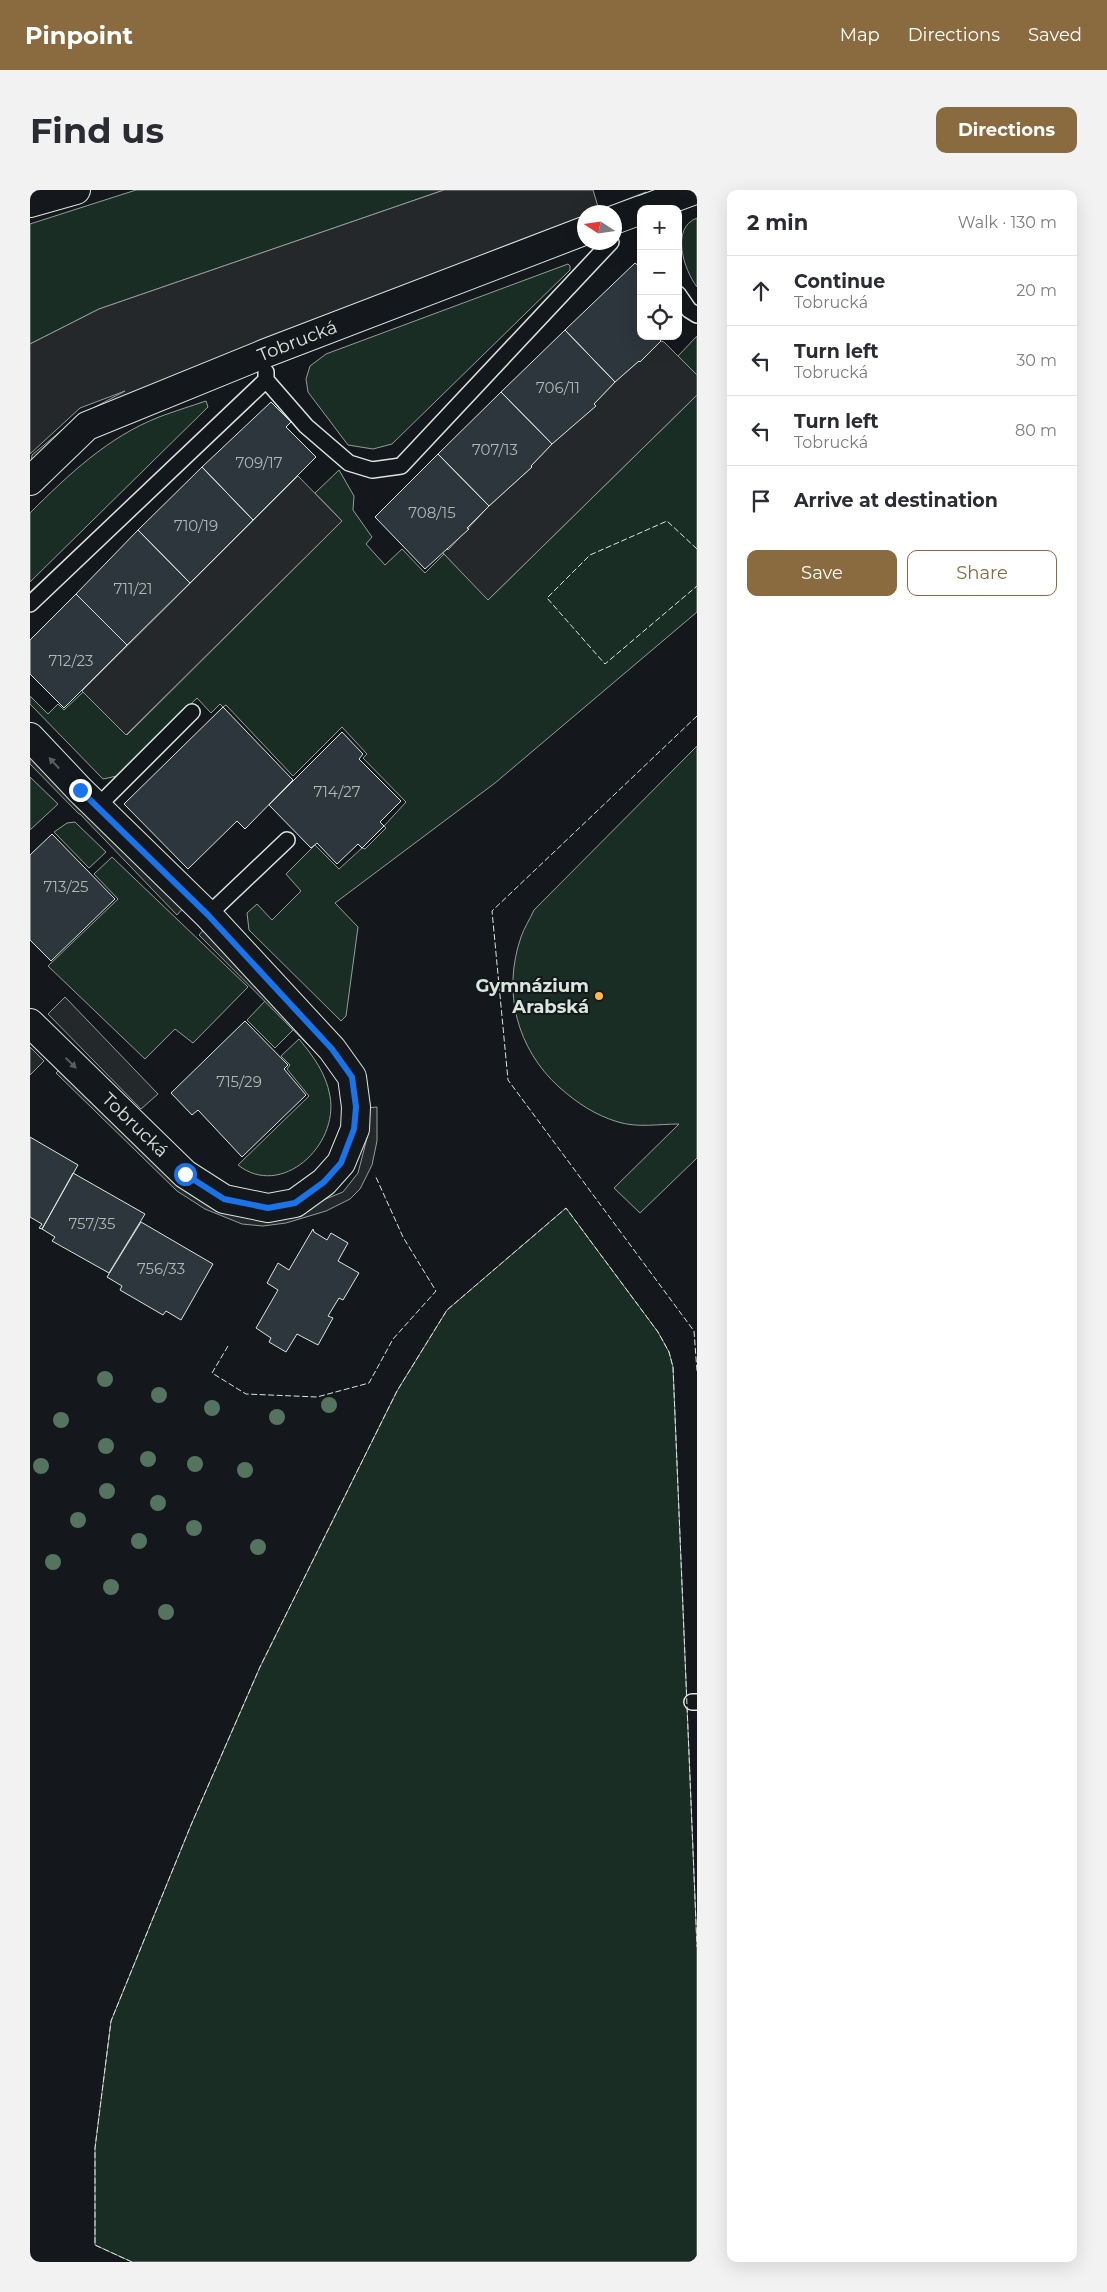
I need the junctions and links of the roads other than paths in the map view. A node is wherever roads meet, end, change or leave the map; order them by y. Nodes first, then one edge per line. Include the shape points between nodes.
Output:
1 (76, 190) edge
2 (694, 190) edge
3 (30, 203) edge
4 (655, 205) edge
5 (637, 212) edge
6 (637, 215) edge
7 (622, 217) edge
8 (622, 231) edge
9 (577, 234) edge
10 (604, 250) edge
11 (679, 295) edge
12 (697, 315) edge
13 (266, 353) junction
14 (266, 380) junction
15 (30, 481) edge
16 (30, 604) edge
17 (192, 712) dead end
18 (30, 737) edge
19 (97, 806) junction
20 (287, 840) dead end
21 (208, 915) junction
22 (30, 1023) edge

1 - 3 street
2 - 4 street
5 - 7 street
6 - 8 lane
9 - 13 street, Tobrucká
10 - 14 lane via 401,466 372,470 348,463 306,426
11 - 12 lane via 689,310
13 - 14 lane
13 - 15 street, Tobrucká via 87,426
14 - 16 lane
17 - 19 lane
19 -> 18 street, Tobrucká
19 - 21 street, Tobrucká
20 - 21 lane
22 -> 21 street, Tobrucká via 185,1174 224,1199 268,1208 295,1203 324,1182 341,1163 354,1129 356,1107 352,1077 332,1049

